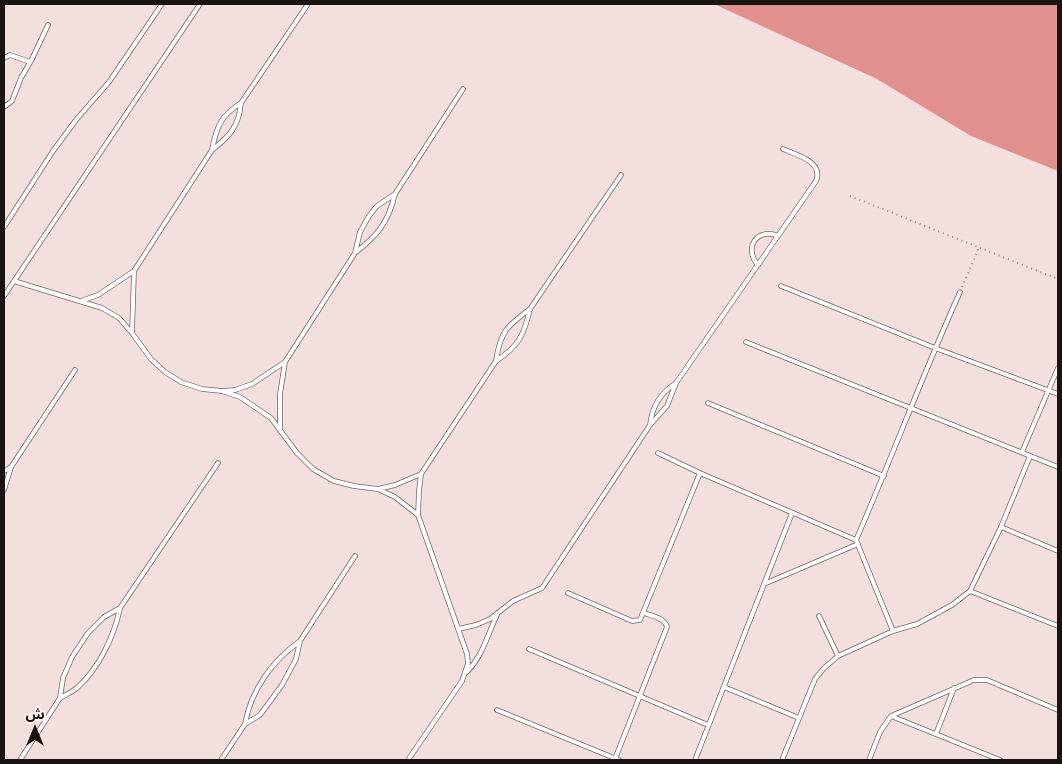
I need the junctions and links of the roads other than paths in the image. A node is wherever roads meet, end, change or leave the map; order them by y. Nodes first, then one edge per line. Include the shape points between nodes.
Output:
1 (162, 4) edge
2 (200, 4) edge
3 (308, 4) edge
4 (48, 25) dead end
5 (4, 58) edge
6 (30, 62) junction
7 (463, 89) dead end
8 (241, 103) junction
9 (4, 107) edge
10 (783, 149) dead end
11 (212, 150) junction
12 (621, 175) dead end
13 (395, 194) junction
14 (4, 227) edge
15 (778, 236) junction
16 (355, 254) junction
17 (758, 265) junction
18 (134, 271) junction
19 (14, 281) junction
20 (781, 286) dead end
21 (960, 292) road end
22 (4, 296) edge
23 (82, 301) junction
24 (530, 309) junction
25 (132, 333) junction
26 (746, 342) dead end
27 (935, 348) junction
28 (496, 361) junction
29 (285, 362) junction
30 (1058, 368) edge
31 (75, 370) dead end
32 (676, 383) junction
33 (1049, 390) junction
34 (222, 391) junction
35 (1058, 394) edge
36 (708, 403) dead end
37 (911, 408) junction
38 (650, 425) junction
39 (280, 428) junction
40 (1022, 452) junction
41 (658, 453) dead end
42 (1030, 456) junction
43 (218, 463) dead end
44 (11, 467) junction
45 (1058, 467) edge
46 (4, 471) edge
47 (700, 473) junction
48 (421, 474) junction
49 (884, 476) junction
50 (378, 489) junction
51 (4, 490) edge
52 (792, 513) junction
53 (418, 516) junction
54 (1001, 527) junction
55 (857, 542) junction
56 (1058, 551) edge
57 (355, 556) dead end
58 (764, 584) junction
59 (970, 591) junction
60 (568, 593) dead end
61 (120, 608) junction
62 (644, 612) junction
63 (497, 615) junction
64 (819, 616) dead end
65 (1058, 626) edge
66 (458, 629) junction
67 (893, 631) junction
68 (300, 641) junction
69 (529, 649) dead end
70 (838, 656) junction
71 (466, 673) junction
72 (724, 687) junction
73 (954, 688) junction
74 (640, 696) junction
75 (60, 698) junction
76 (497, 710) dead end
77 (1058, 710) edge
78 (891, 716) junction
79 (799, 718) junction
80 (245, 724) junction
81 (708, 726) junction
82 (936, 734) junction
83 (20, 760) edge
84 (221, 760) edge
85 (408, 760) edge
86 (617, 760) edge
87 (695, 760) edge
88 (782, 760) edge
89 (869, 760) edge
90 (1000, 760) edge

1 - 14 lane via 109,82 52,151
2 - 19 lane
3 - 8 lane
4 - 6 lane
5 - 6 lane via 10,55
6 - 9 lane via 12,101
7 - 13 lane
8 - 11 lane via 240,117 234,129
8 - 11 lane via 228,110 220,122
10 - 15 lane via 814,164 818,175
11 - 18 lane
12 - 24 lane
13 - 16 lane via 383,226 373,240
13 - 16 lane via 369,216 360,232
15 - 17 lane
15 - 17 lane via 764,234 753,243 752,257
16 - 29 lane
17 - 32 lane
18 - 23 lane via 98,295
18 - 25 lane
19 - 22 lane
19 - 23 lane
20 - 27 lane
21 - 27 lane
23 - 25 lane via 119,318
24 - 28 lane via 521,339
24 - 28 lane via 505,331 498,344
25 - 34 lane via 151,359 173,377 202,389
26 - 37 lane
27 - 33 lane
27 - 37 lane
28 - 48 lane
29 - 34 lane via 252,384
29 - 39 lane via 280,394
30 - 33 lane
31 - 44 lane
32 - 38 lane via 667,406
32 - 38 lane via 657,400
33 - 35 lane
33 - 40 lane
34 - 39 lane via 257,407
36 - 49 lane
37 - 40 lane
37 - 49 lane
38 - 63 lane via 544,585 513,601
39 - 50 lane via 313,469 334,481
40 - 42 lane
41 - 47 lane
42 - 45 lane
42 - 54 lane
43 - 61 lane
44 - 46 lane
44 - 51 lane
47 - 52 lane
47 - 62 lane
48 - 50 lane
48 - 53 lane
49 - 55 lane
50 - 53 lane via 395,497
52 - 55 lane
52 - 58 lane
53 - 66 lane
54 - 56 lane
54 - 59 lane
55 - 58 lane
55 - 67 lane
57 - 68 lane
58 - 72 lane
59 - 65 lane
59 - 67 lane via 952,605 916,624
60 - 62 lane via 632,620 640,620
61 - 75 lane via 116,626 91,671 76,688
61 - 75 lane via 104,617 88,633 72,657 63,678
62 - 74 lane via 660,619 666,628
63 - 66 lane
63 - 71 lane via 481,654
64 - 70 lane
66 - 71 lane via 467,654
67 - 70 lane
68 - 80 lane via 296,659 282,685 260,715
68 - 80 lane via 285,651 266,674 254,693
69 - 74 lane
70 - 79 lane via 815,679
71 - 85 lane
72 - 79 lane
72 - 81 lane
73 - 77 lane via 974,680 987,680
73 - 78 lane
73 - 82 lane
74 - 81 lane
74 - 86 lane
75 - 83 lane
76 - 86 lane
78 - 82 lane
78 - 89 lane via 880,732
79 - 88 lane
80 - 84 lane
81 - 87 lane
82 - 90 lane

